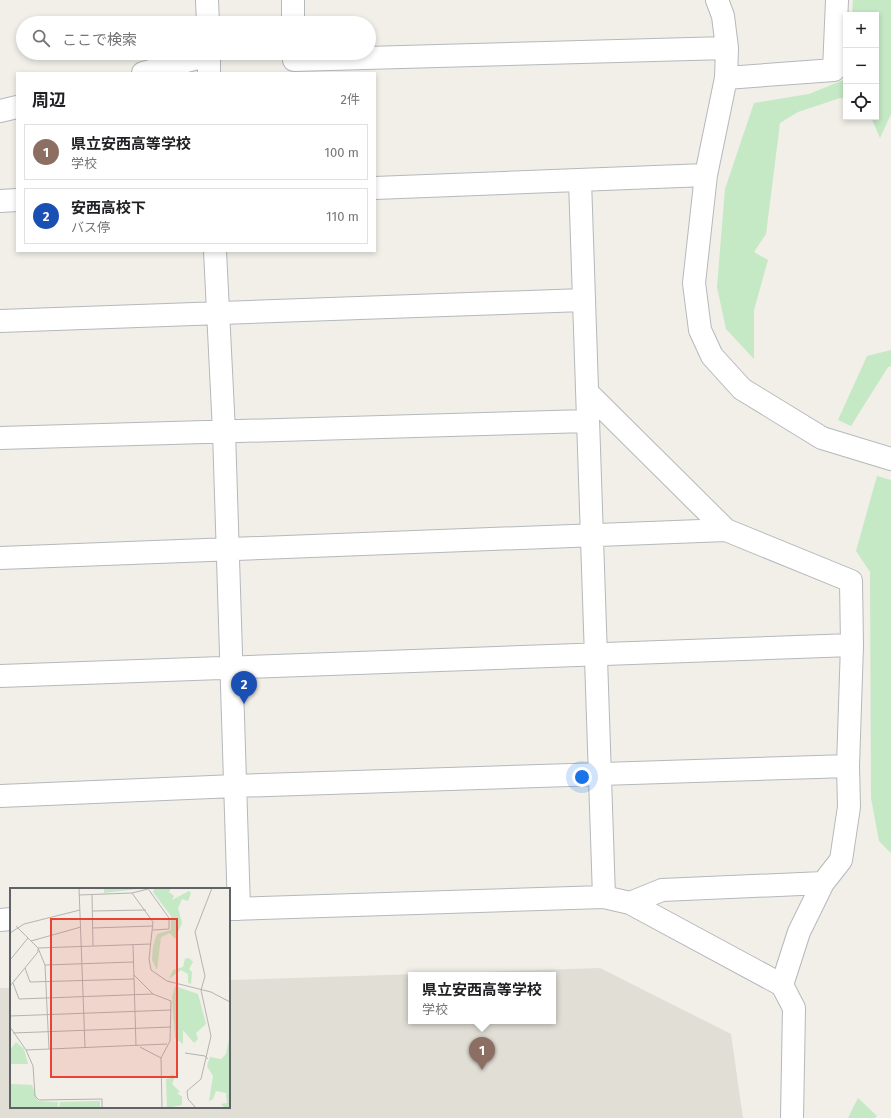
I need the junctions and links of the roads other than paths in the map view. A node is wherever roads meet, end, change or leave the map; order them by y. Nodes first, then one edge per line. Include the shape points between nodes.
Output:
1 (207, 0) edge
2 (292, 0) edge
3 (717, 0) edge
4 (837, 0) edge
5 (208, 16) edge
6 (293, 16) edge
7 (727, 48) junction
8 (376, 59) edge
9 (209, 60) edge
10 (356, 60) edge
11 (294, 62) edge
12 (147, 72) edge
13 (726, 78) junction
14 (16, 107) edge
15 (0, 112) edge
16 (706, 175) junction
17 (580, 180) junction
18 (376, 188) edge
19 (16, 200) edge
20 (0, 201) edge
21 (215, 252) edge
22 (583, 300) junction
23 (218, 313) junction
24 (0, 321) edge
25 (588, 393) junction
26 (588, 421) junction
27 (224, 431) junction
28 (0, 438) edge
29 (891, 459) edge
30 (726, 530) junction
31 (593, 534) junction
32 (227, 548) junction
33 (0, 558) edge
34 (852, 645) junction
35 (596, 654) junction
36 (230, 669) junction
37 (0, 676) edge
38 (848, 766) junction
39 (601, 773) junction
40 (235, 786) junction
41 (0, 796) edge
42 (823, 883) junction
43 (604, 897) junction
44 (630, 903) junction
45 (234, 909) edge
46 (10, 919) edge
47 (0, 920) edge
48 (782, 985) junction
49 (792, 1118) edge

1 - 5 street
2 - 6 street
3 - 7 street via 723,16
4 - 13 street via 834,70
7 - 8 street
7 - 13 street
9 - 12 street
10 - 11 street
13 - 16 street
14 - 15 street
16 - 17 street
16 - 29 street via 694,283 700,330 712,356 742,389 822,438
17 - 18 street
17 - 22 street
19 - 20 street
21 - 23 street
22 - 23 street
22 - 25 street
23 - 24 street
23 - 27 street
25 - 26 street
25 - 30 street
26 - 27 street
26 - 31 street
27 - 28 street
27 - 32 street
30 - 31 street
30 - 34 street via 851,581
31 - 32 street
31 - 35 street
32 - 33 street
32 - 36 street
34 - 35 street
34 - 38 street
35 - 36 street
35 - 39 street
36 - 37 street
36 - 40 street
38 - 39 street
38 - 42 street via 849,807 841,860
39 - 40 street
39 - 43 street
40 - 41 street
40 - 45 street
42 - 44 street via 662,890
42 - 48 street via 799,932
43 - 44 street
43 - 45 street
44 - 48 street
46 - 47 street
48 - 49 street via 794,1008

